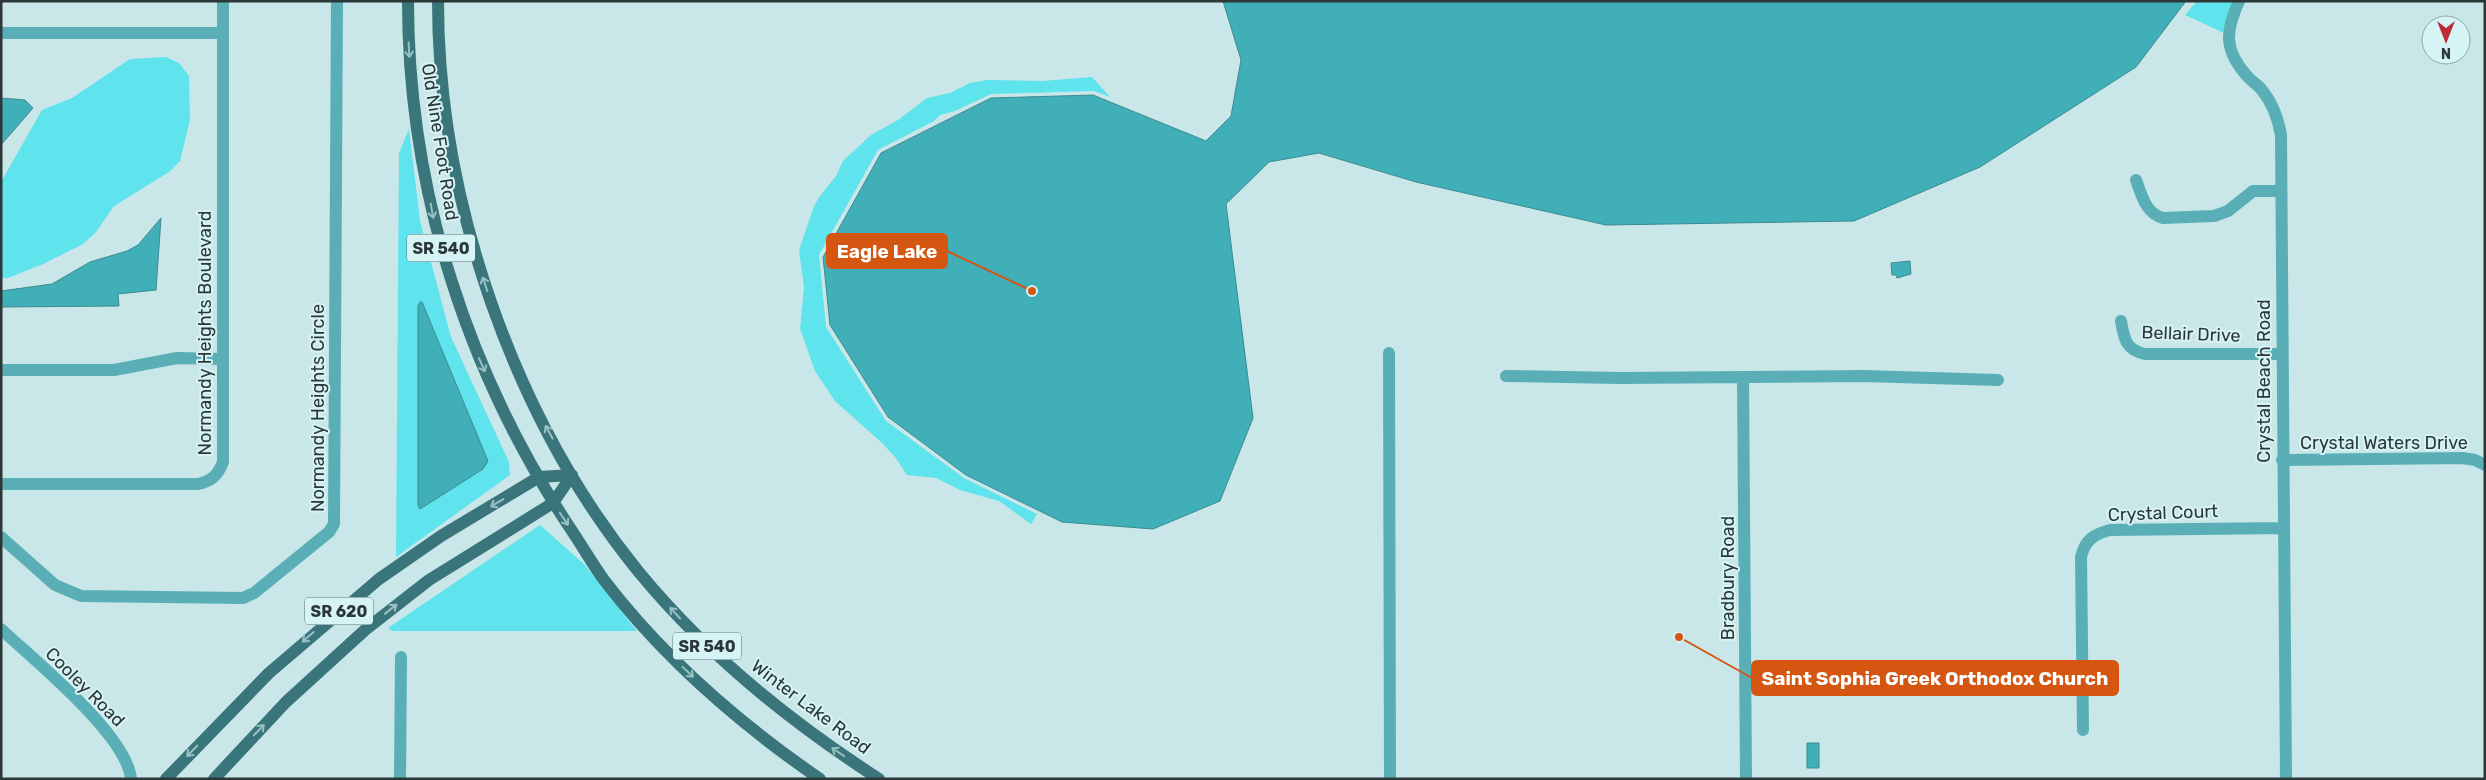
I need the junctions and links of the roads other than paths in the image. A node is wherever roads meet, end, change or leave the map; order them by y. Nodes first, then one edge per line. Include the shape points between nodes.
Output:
1 (223, 1) edge
2 (337, 1) edge
3 (408, 1) edge
4 (438, 1) edge
5 (2239, 1) edge
6 (1, 33) edge
7 (223, 33) junction
8 (2136, 180) dead end
9 (2281, 191) junction
10 (2121, 321) dead end
11 (1389, 353) dead end
12 (2281, 354) junction
13 (222, 359) junction
14 (1, 370) edge
15 (1506, 376) dead end
16 (1743, 377) junction
17 (1998, 380) dead end
18 (2282, 460) junction
19 (2485, 465) edge
20 (572, 475) junction
21 (539, 478) junction
22 (1, 484) edge
23 (553, 503) junction
24 (2283, 528) junction
25 (1, 537) edge
26 (1, 629) edge
27 (401, 658) dead end
28 (2083, 730) dead end
29 (131, 779) edge
30 (166, 779) edge
31 (214, 779) edge
32 (400, 779) edge
33 (820, 779) edge
34 (879, 779) edge
35 (1390, 779) edge
36 (1746, 779) edge
37 (2286, 779) edge

1 - 7 street, Normandy Heights Boulevard
2 - 25 street, Normandy Heights Circle via 334,524 329,532 244,598 81,596 54,586
3 -> 21 main road, Old Nine Foot Road / SR 540 via 408,48 414,112 435,227 469,335 510,428
20 -> 4 main road, Old Nine Foot Road / SR 540 via 517,368 474,250 447,125
5 - 9 street, Crystal Beach Road via 2229,27 2230,49 2236,63 2268,97 2278,117
6 - 7 street
7 - 13 street, Normandy Heights Boulevard
8 - 9 street via 2147,207 2163,218 2214,216 2228,211 2253,191
9 - 12 street, Crystal Beach Road
10 - 12 street, Bellair Drive via 2124,342 2133,351 2145,354
11 - 35 street
12 - 18 street, Crystal Beach Road
13 - 14 street via 176,358 114,370
13 - 22 street, Normandy Heights Boulevard via 223,462 220,471 207,482
15 - 16 street
16 - 17 street
16 - 36 street, Bradbury Road
18 - 19 street, Crystal Waters Drive via 2462,458
18 - 24 street, Crystal Beach Road
20 - 21 main road, SR 620
20 - 23 main road, SR 620
34 -> 20 main road, Winter Lake Road / SR 540 via 788,716 699,638 621,549
21 - 23 main road, SR 540
21 -> 30 main road, SR 620 via 441,536 341,609 269,673
31 -> 23 main road, SR 620 via 286,702 365,630 429,580
23 -> 33 main road, SR 540 via 604,579 668,652 740,718
24 - 28 street, Crystal Court via 2110,530 2090,538 2081,558
24 - 37 street, Crystal Beach Road
26 - 29 street, Cooley Road via 99,722 121,749
27 - 32 street

